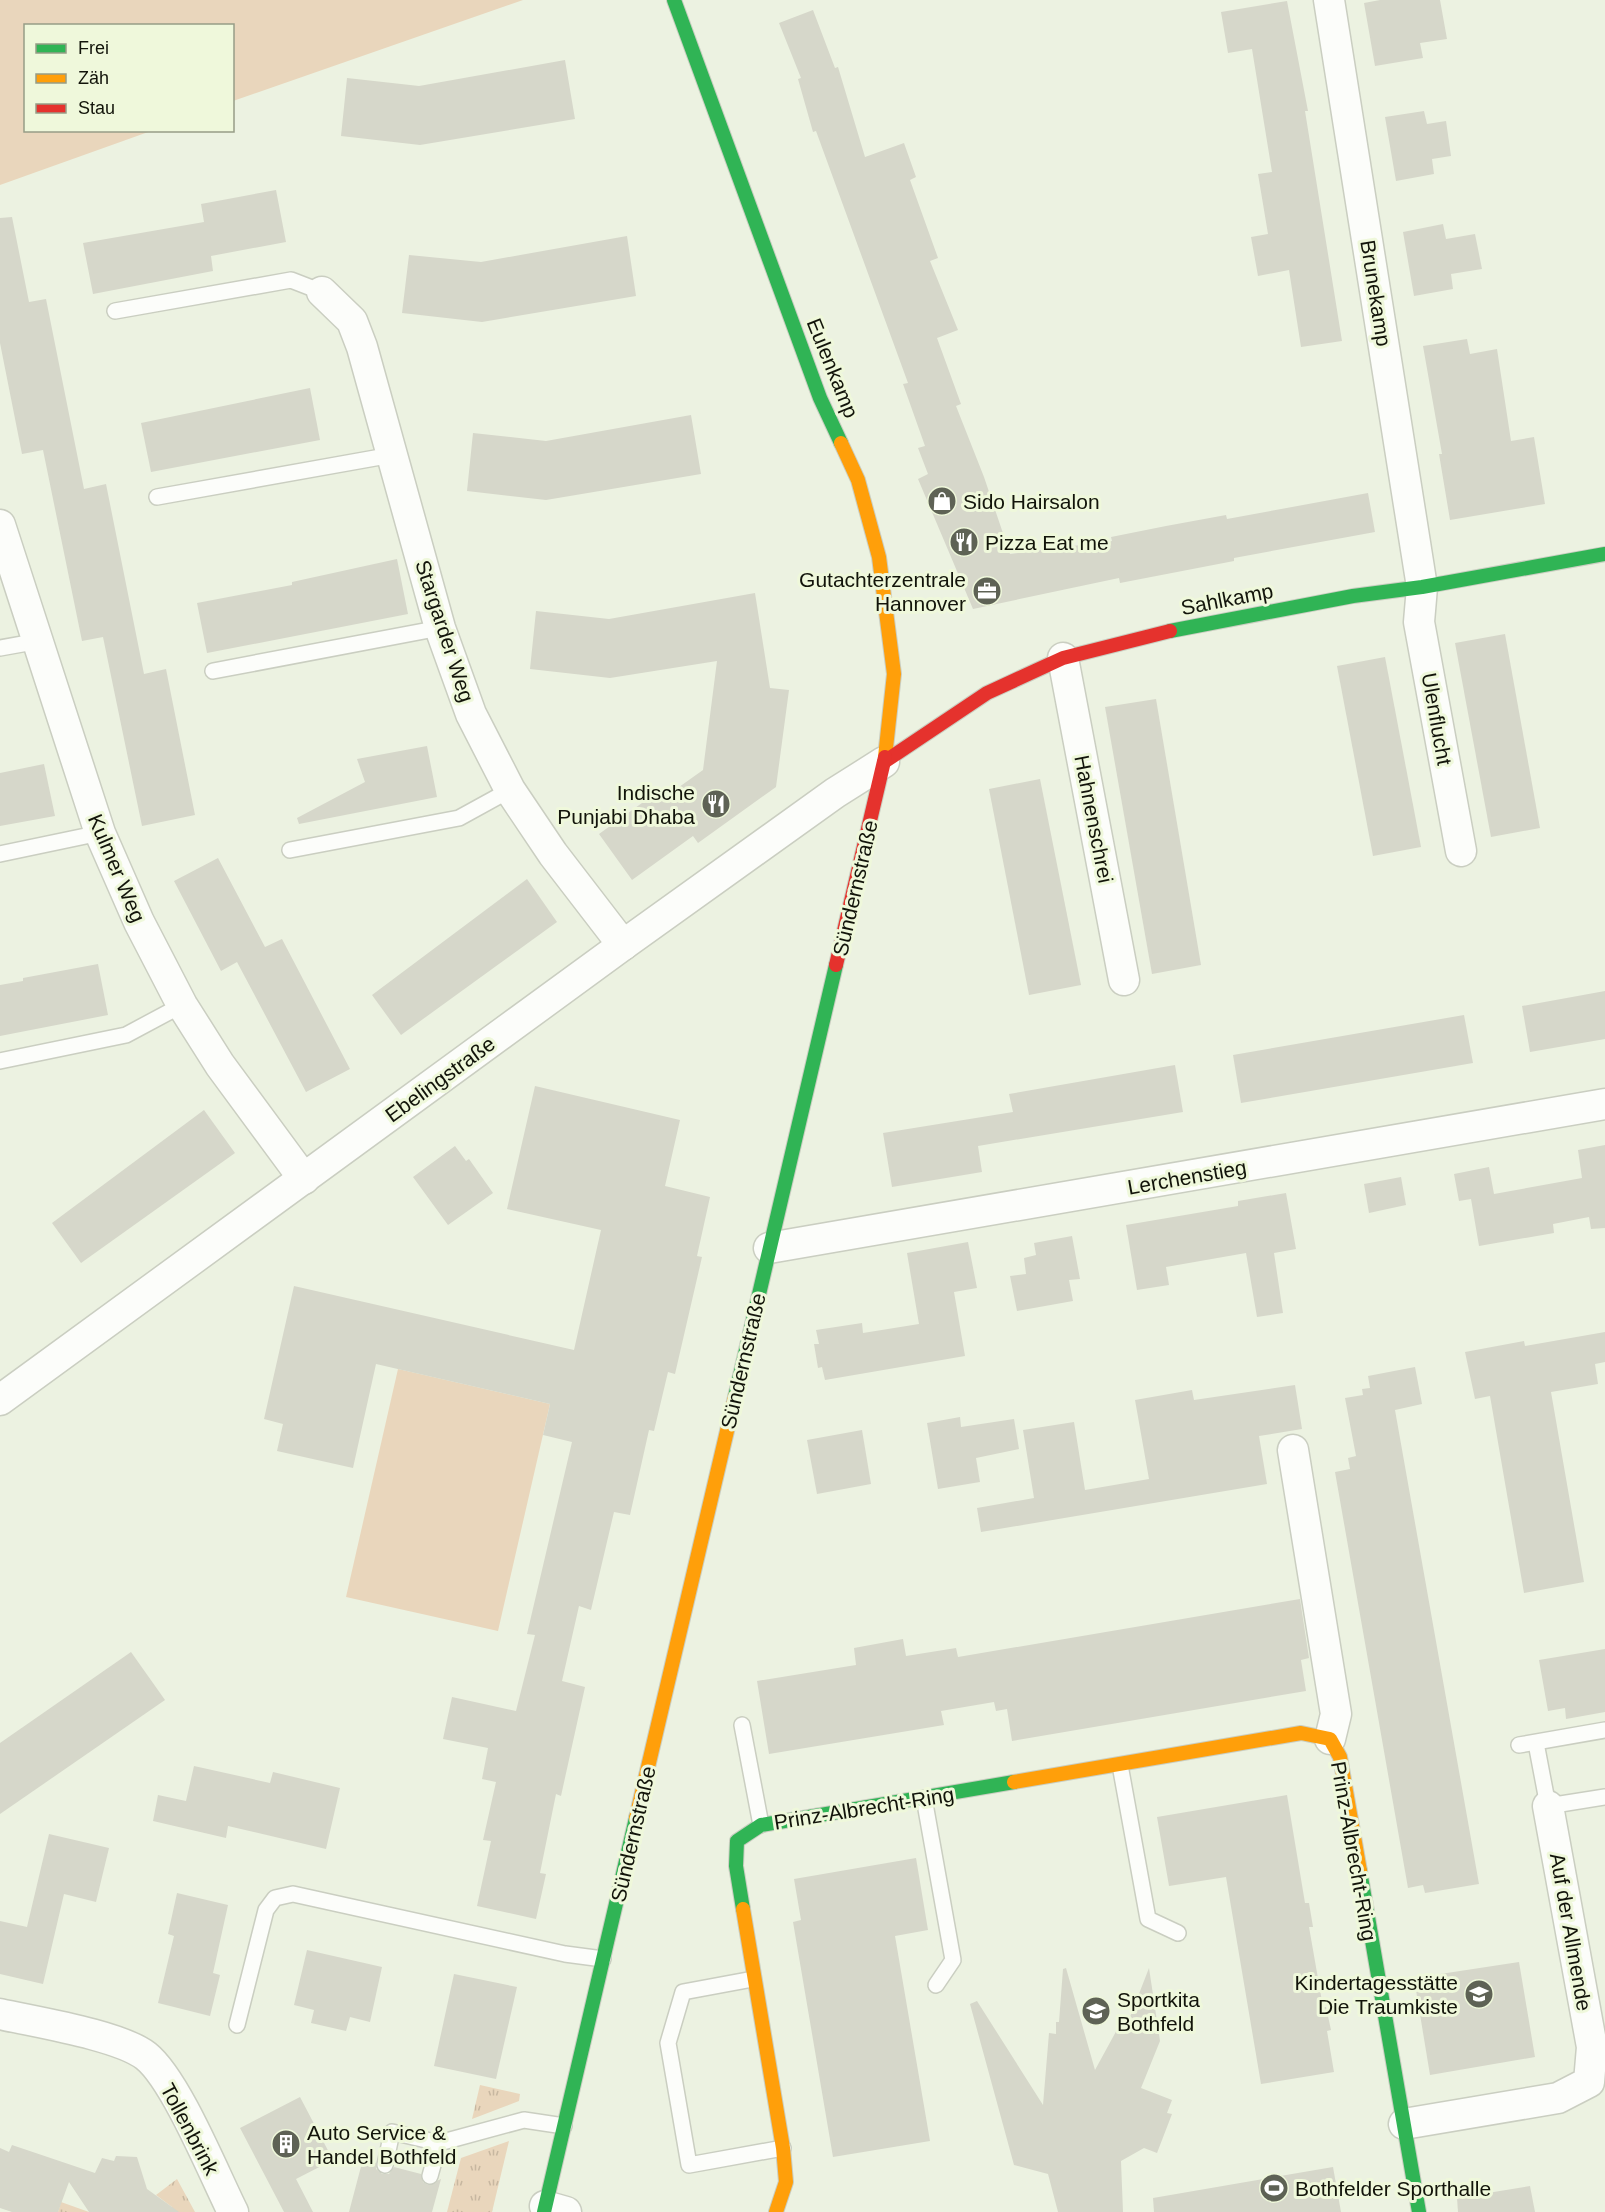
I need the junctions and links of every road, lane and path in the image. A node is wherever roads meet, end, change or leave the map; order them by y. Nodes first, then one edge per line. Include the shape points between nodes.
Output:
1 (674, 0) edge
2 (1329, 0) edge
3 (322, 292) joint
4 (115, 311) dead end
5 (392, 455) junction
6 (157, 497) dead end
7 (0, 525) edge
8 (1605, 555) edge
9 (1422, 587) junction
10 (440, 628) junction
11 (39, 641) junction
12 (0, 648) edge
13 (1063, 658) junction
14 (213, 671) dead end
15 (884, 762) junction
16 (510, 790) junction
17 (100, 833) junction
18 (290, 850) dead end
19 (1461, 851) dead end
20 (0, 854) edge
21 (623, 945) junction
22 (1124, 980) dead end
23 (182, 1005) junction
24 (0, 1061) edge
25 (1605, 1104) edge
26 (304, 1179) junction
27 (769, 1248) junction
28 (0, 1400) edge
29 (1293, 1450) dead end
30 (742, 1725) dead end
31 (1605, 1730) edge
32 (1330, 1739) junction
33 (1536, 1743) junction
34 (1519, 1745) dead end
35 (1120, 1765) junction
36 (1605, 1797) edge
37 (924, 1798) junction
38 (1548, 1806) junction
39 (761, 1825) junction
40 (1178, 1932) dead end
41 (603, 1959) junction
42 (753, 1978) junction
43 (936, 1985) dead end
44 (0, 2014) edge
45 (237, 2025) dead end
46 (1404, 2124) junction
47 (564, 2126) junction
48 (439, 2142) junction
49 (783, 2148) junction
50 (385, 2165) dead end
51 (430, 2176) dead end
52 (552, 2210) edge
53 (233, 2212) edge
54 (776, 2212) edge
55 (1419, 2212) edge

1 - 15 street, Eulenkamp via 819,398 858,480 879,557 894,674
2 - 9 street, Brunekamp
3 - 4 lane via 291,280
3 - 5 street, Stargarder Weg via 352,321
5 - 6 lane
5 - 10 street, Stargarder Weg
7 - 11 street, Kulmer Weg
8 - 9 street, Sahlkamp
9 - 13 street, Sahlkamp via 1180,629
9 - 19 street, Ulenflucht via 1419,622
10 - 14 lane
10 - 16 street, Stargarder Weg via 471,714
11 - 12 lane
11 - 17 street, Kulmer Weg
13 - 15 street, Sahlkamp via 987,693
13 - 22 street, Hahnenschrei
15 - 21 street, Ebelingstraße
15 - 27 street, Sündernstraße
16 - 18 lane via 459,818
16 - 21 street, Stargarder Weg
17 - 20 lane
17 - 23 street, Kulmer Weg via 138,922
21 - 26 street, Ebelingstraße
23 - 24 lane via 126,1035
23 - 26 street, Kulmer Weg via 220,1065
25 - 27 street, Lerchenstieg
26 - 28 street, Ebelingstraße
27 - 41 street, Sündernstraße
29 - 32 street, Prinz-Albrecht-Ring via 1336,1714
30 - 39 lane
31 - 33 lane
32 - 35 street, Prinz-Albrecht-Ring via 1300,1734
32 - 46 street, Prinz-Albrecht-Ring via 1340,1757
33 - 34 lane
33 - 38 lane, Auf der Allmende
35 - 37 street, Prinz-Albrecht-Ring
35 - 40 lane via 1148,1919
36 - 38 lane
37 - 39 street, Prinz-Albrecht-Ring
37 - 43 lane via 952,1960
38 - 46 street, Auf der Allmende via 1592,2047 1589,2082 1558,2098
39 - 42 street, Prinz-Albrecht-Ring via 737,1841 735,1866
41 - 45 lane via 564,1954 293,1894 275,1898 266,1911
41 - 47 street, Sündernstraße
42 - 49 street, Prinz-Albrecht-Ring
42 - 49 lane via 683,1992 668,2043 688,2165
44 - 53 street, Tollenbrink via 103,2037 146,2055 171,2087
46 - 55 street, Prinz-Albrecht-Ring
47 - 48 lane via 524,2120
47 - 52 street, Sündernstraße
48 - 50 lane via 392,2132
48 - 51 lane
49 - 54 street, Prinz-Albrecht-Ring via 786,2182

